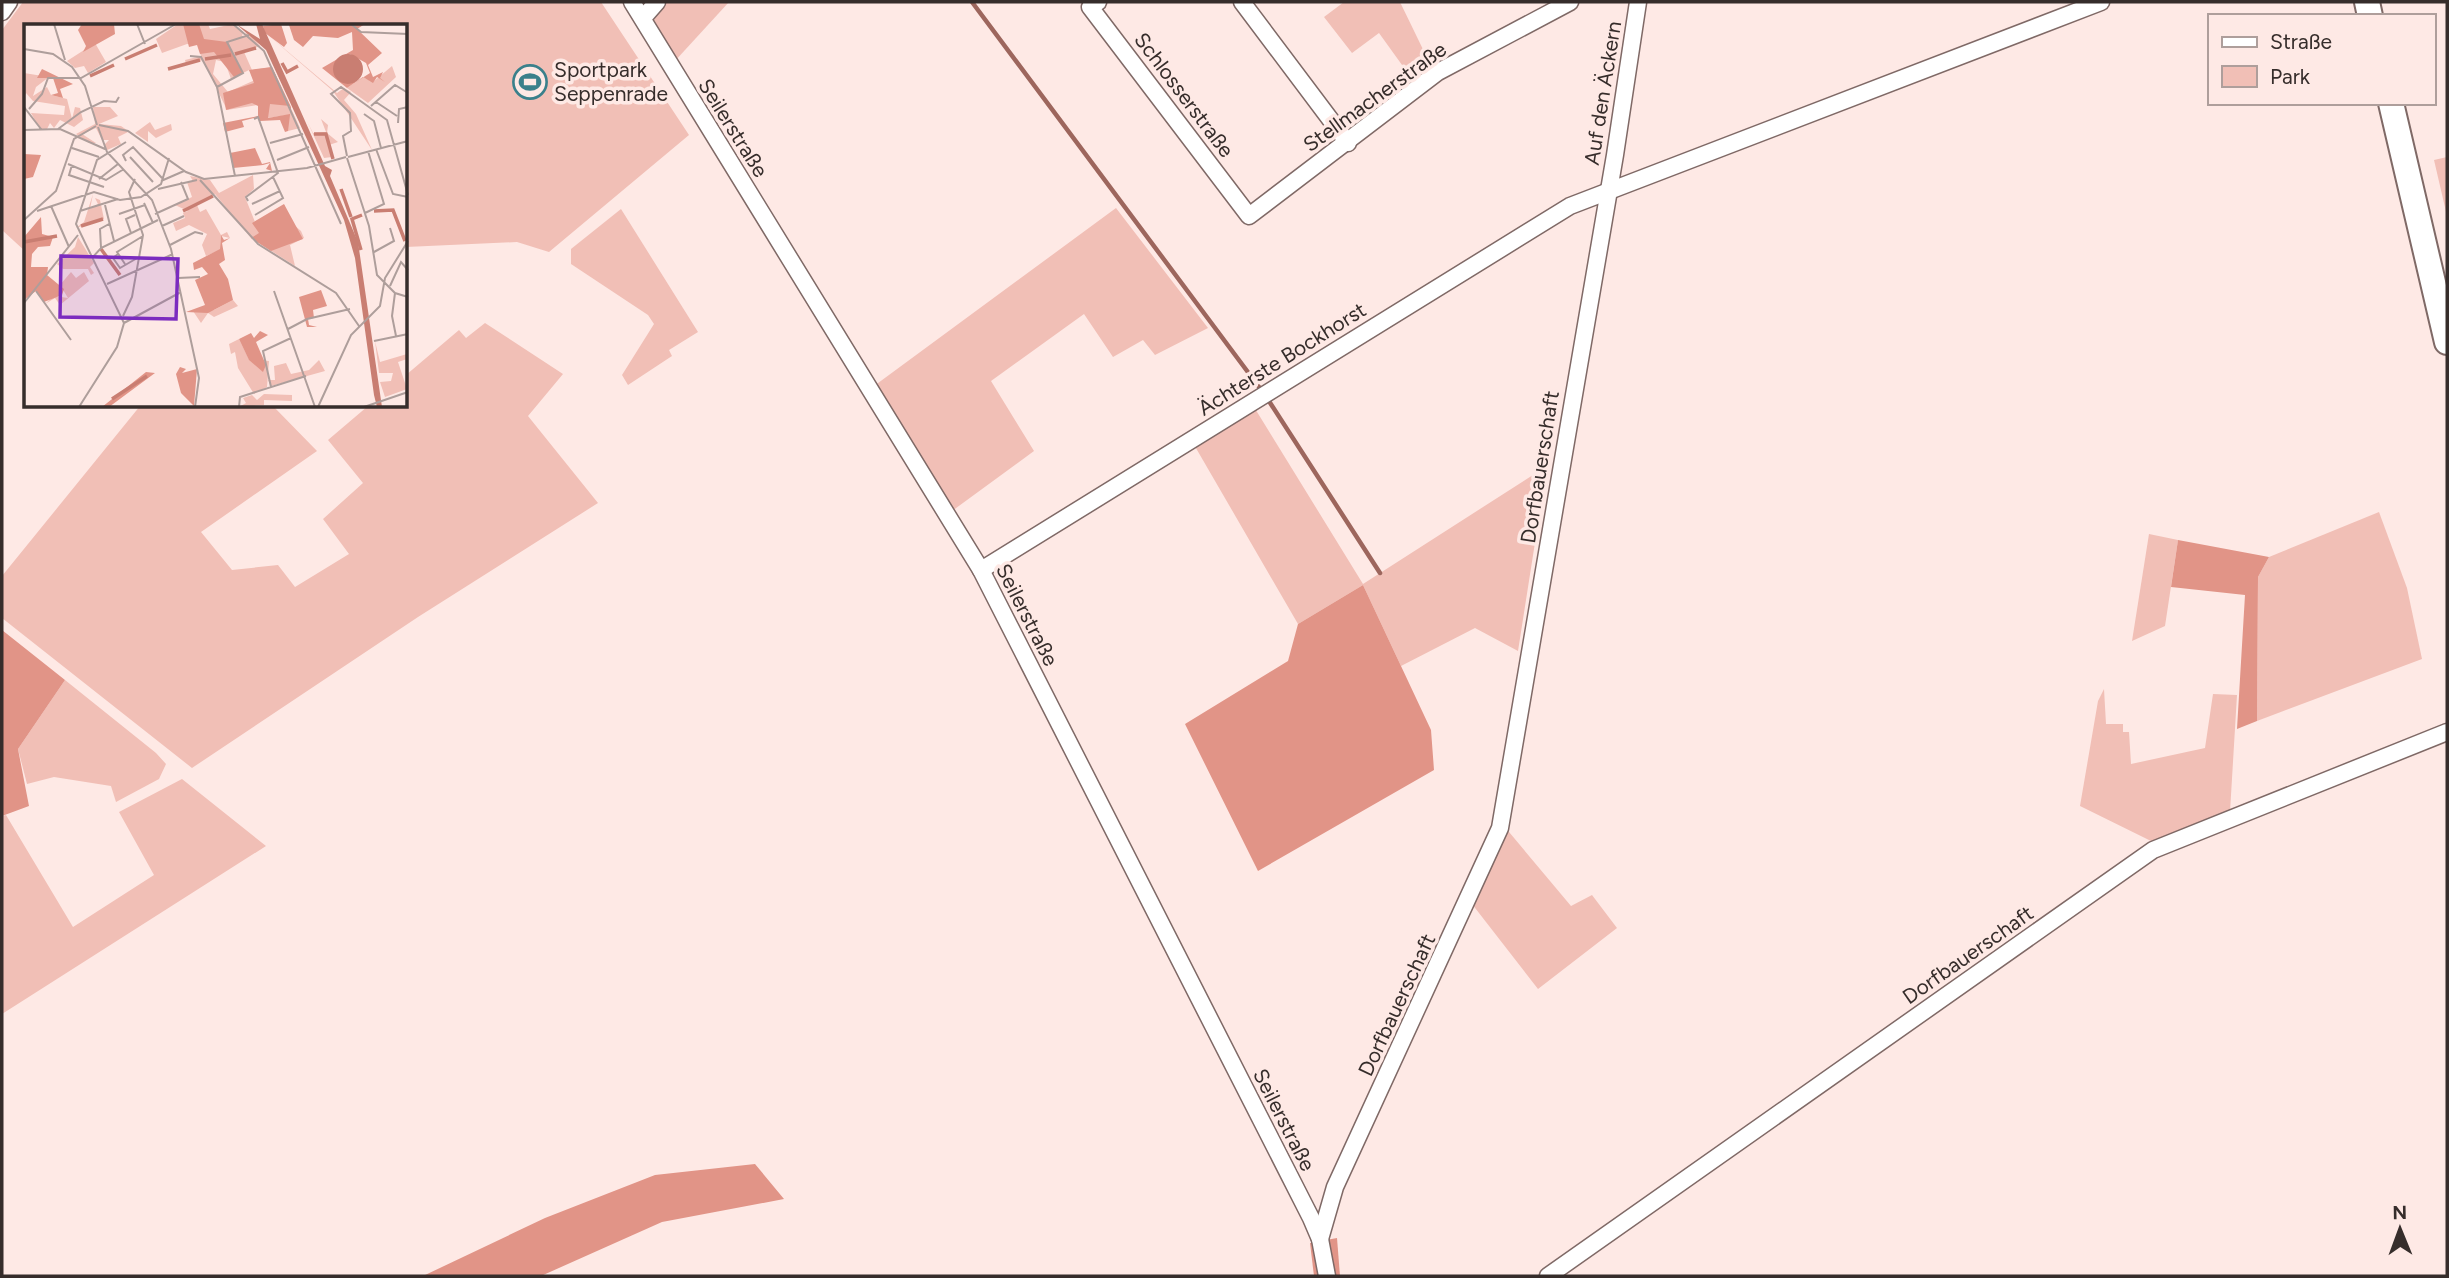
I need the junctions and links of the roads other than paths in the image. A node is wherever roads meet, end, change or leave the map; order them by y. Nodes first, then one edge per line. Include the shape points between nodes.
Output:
1 (9, 2) edge
2 (632, 2) edge
3 (657, 2) edge
4 (1098, 2) edge
5 (1242, 2) edge
6 (1570, 2) edge
7 (1637, 2) edge
8 (2101, 2) edge
9 (2, 12) edge
10 (643, 18) junction
11 (2391, 105) edge
12 (1348, 143) junction
13 (1609, 190) junction
14 (1249, 216) joint
15 (2447, 342) edge
16 (981, 570) junction
17 (2447, 732) edge
18 (1335, 1187) junction
19 (1300, 1197) junction
20 (1320, 1239) junction
21 (1327, 1276) edge
22 (1548, 1276) edge

1 - 9 street
2 - 10 street, Seilerstraße
3 - 10 street
4 - 14 street, Schlosserstraße via 1090,7
5 - 12 street
6 - 12 street, Stellmacherstraße via 1438,72
7 - 13 street, Auf den Äckern
8 - 13 street
10 - 16 street, Seilerstraße
11 - 15 main road
12 - 14 street, Stellmacherstraße
13 - 16 street, Ächterste Bockhorst via 1570,206
13 - 18 street, Dorfbauerschaft via 1500,828
16 - 19 street, Seilerstraße
17 - 22 street, Dorfbauerschaft via 2153,850
18 - 19 street via 1318,1196
18 - 20 street, Dorfbauerschaft
19 - 20 street, Seilerstraße
20 - 21 street, Seilerstraße

